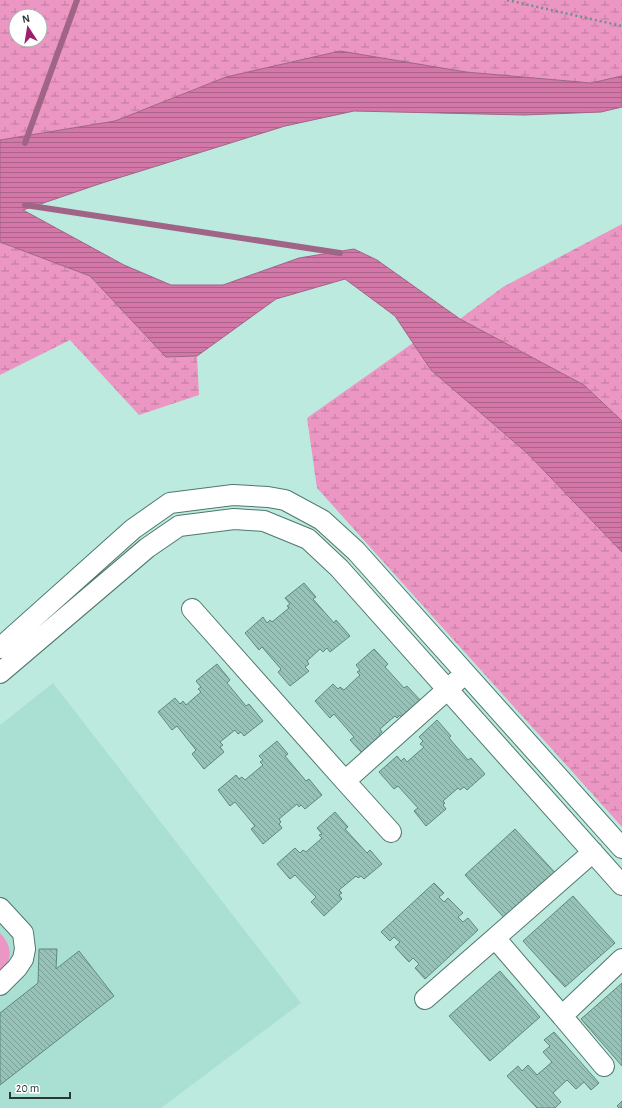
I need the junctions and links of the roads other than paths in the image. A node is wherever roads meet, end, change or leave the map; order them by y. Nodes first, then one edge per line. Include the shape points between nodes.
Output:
1 (268, 497) junction
2 (264, 521) junction
3 (192, 609) dead end
4 (0, 648) edge
5 (0, 673) edge
6 (466, 674) junction
7 (448, 690) junction
8 (345, 781) junction
9 (391, 832) dead end
10 (622, 848) edge
11 (593, 852) junction
12 (622, 885) edge
13 (0, 908) edge
14 (496, 938) junction
15 (622, 959) edge
16 (0, 985) edge
17 (425, 999) dead end
18 (562, 1016) junction
19 (604, 1066) dead end

1 - 2 street
1 - 4 street via 233,495 170,503 133,529
1 - 6 street via 285,500 322,520 356,551
2 - 5 street via 234,519 179,526 147,548
2 - 7 street via 308,539 339,568
3 - 8 street
6 - 7 street
6 - 10 street
7 - 8 street
7 - 11 street
8 - 9 street
11 - 12 street
11 - 14 street
13 - 16 street via 23,933 25,949 18,968
14 - 17 street
14 - 18 street
15 - 18 street
18 - 19 street

